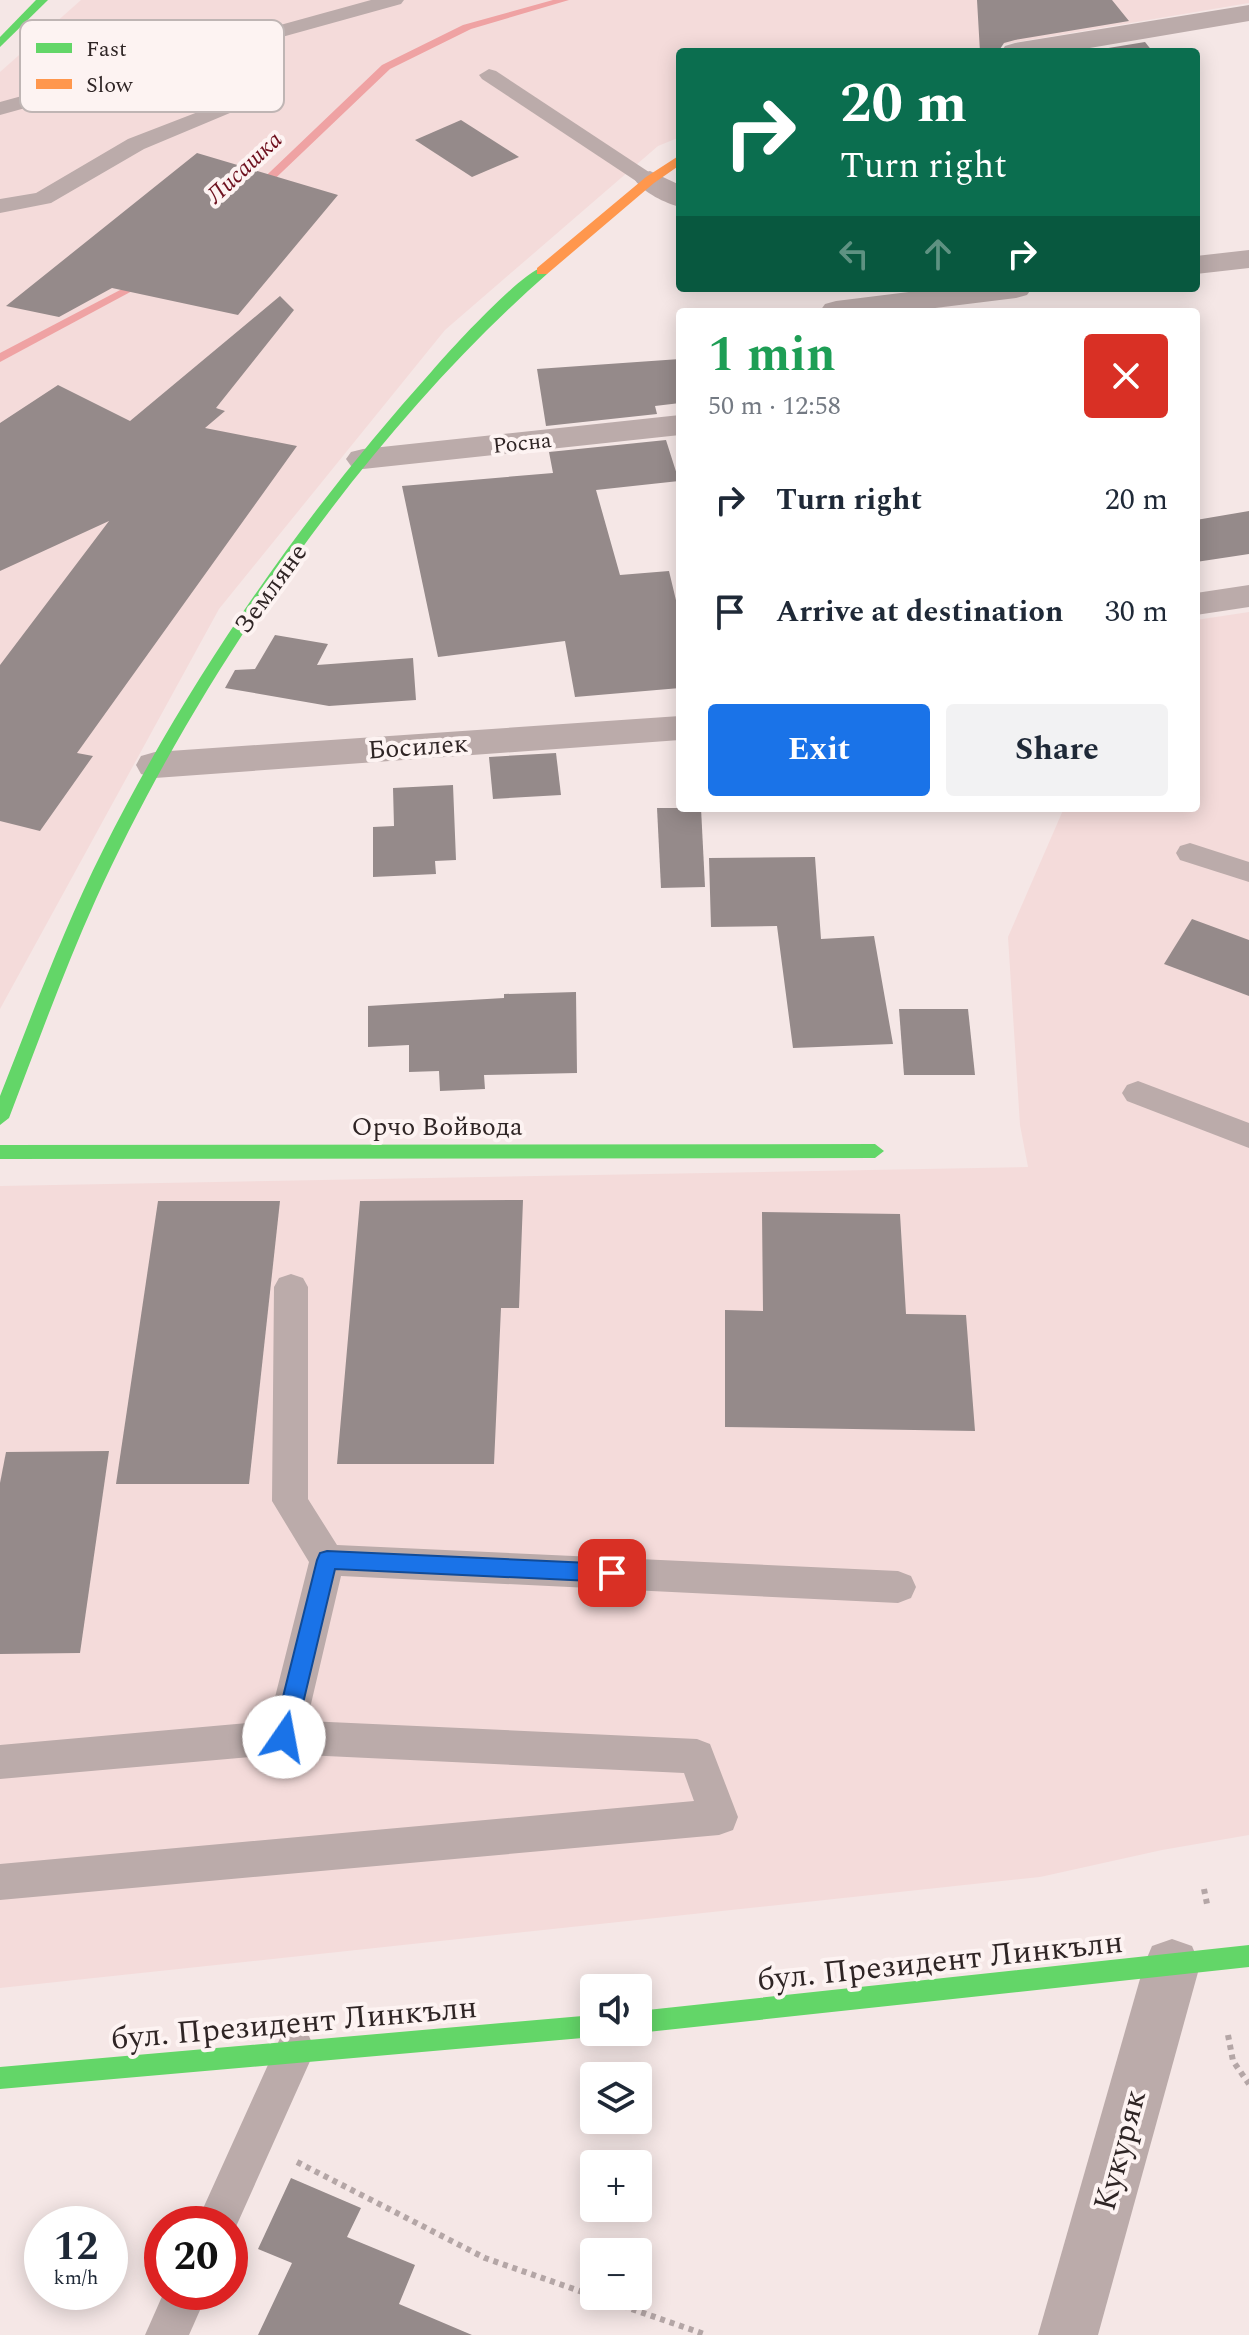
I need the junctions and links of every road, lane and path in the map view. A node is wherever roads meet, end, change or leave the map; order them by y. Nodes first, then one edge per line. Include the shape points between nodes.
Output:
1 (42, 0) edge
2 (394, 0) edge
3 (1249, 13) edge
4 (23, 20) edge
5 (20, 23) edge
6 (284, 30) edge
7 (0, 44) edge
8 (1039, 48) edge
9 (489, 75) dead end
10 (20, 103) edge
11 (0, 109) edge
12 (215, 112) edge
13 (676, 162) edge
14 (650, 180) junction
15 (676, 196) edge
16 (0, 206) edge
17 (1249, 259) edge
18 (1200, 265) edge
19 (975, 292) edge
20 (830, 306) edge
21 (676, 425) edge
22 (363, 459) junction
23 (1249, 596) edge
24 (1200, 603) edge
25 (676, 728) edge
26 (155, 765) junction
27 (1190, 853) dead end
28 (1249, 872) edge
29 (1138, 1093) dead end
30 (0, 1118) edge
31 (1249, 1136) edge
32 (875, 1151) dead end
33 (0, 1152) edge
34 (291, 1287) dead end
35 (327, 1560) junction
36 (898, 1587) dead end
37 (284, 1737) junction
38 (0, 1762) edge
39 (0, 1882) edge
40 (1204, 1889) dead end
41 (1207, 1904) dead end
42 (1249, 1956) edge
43 (1172, 1965) junction
44 (652, 2021) edge
45 (580, 2027) edge
46 (1228, 2035) dead end
47 (295, 2050) junction
48 (0, 2078) edge
49 (1249, 2084) edge
50 (291, 2159) dead end
51 (225, 2206) edge
52 (580, 2291) edge
53 (178, 2310) edge
54 (635, 2310) edge
55 (167, 2335) edge
56 (707, 2335) edge
57 (1068, 2335) edge

1 - 4 street
2 - 6 lane
3 - 8 street
5 - 7 street
9 - 14 lane
10 - 11 lane
12 - 16 lane via 136,144 43,198
13 - 14 street, Земляне
14 - 15 street
14 - 22 street, Земляне via 494,311
17 - 18 street
19 - 20 street
21 - 22 street, Росна
22 - 26 street, Земляне via 242,624
23 - 24 street
25 - 26 street, Босилек
26 - 30 street, Земляне via 88,900
27 - 28 lane
29 - 31 lane
32 - 33 street, Орчо Войвода
34 - 35 lane via 290,1501
35 - 36 lane
35 - 37 lane
37 - 38 lane
37 - 39 lane via 697,1756 719,1817
40 - 41 path
42 - 43 street, бул. Президент Линкълн
43 - 44 street, бул. Президент Линкълн
43 - 57 street, Кукуряк
45 - 47 street, бул. Президент Линкълн
46 - 49 path via 1233,2061
47 - 48 street, бул. Президент Линкълн
47 - 51 lane
50 - 52 path via 485,2258
53 - 55 lane
54 - 56 path

